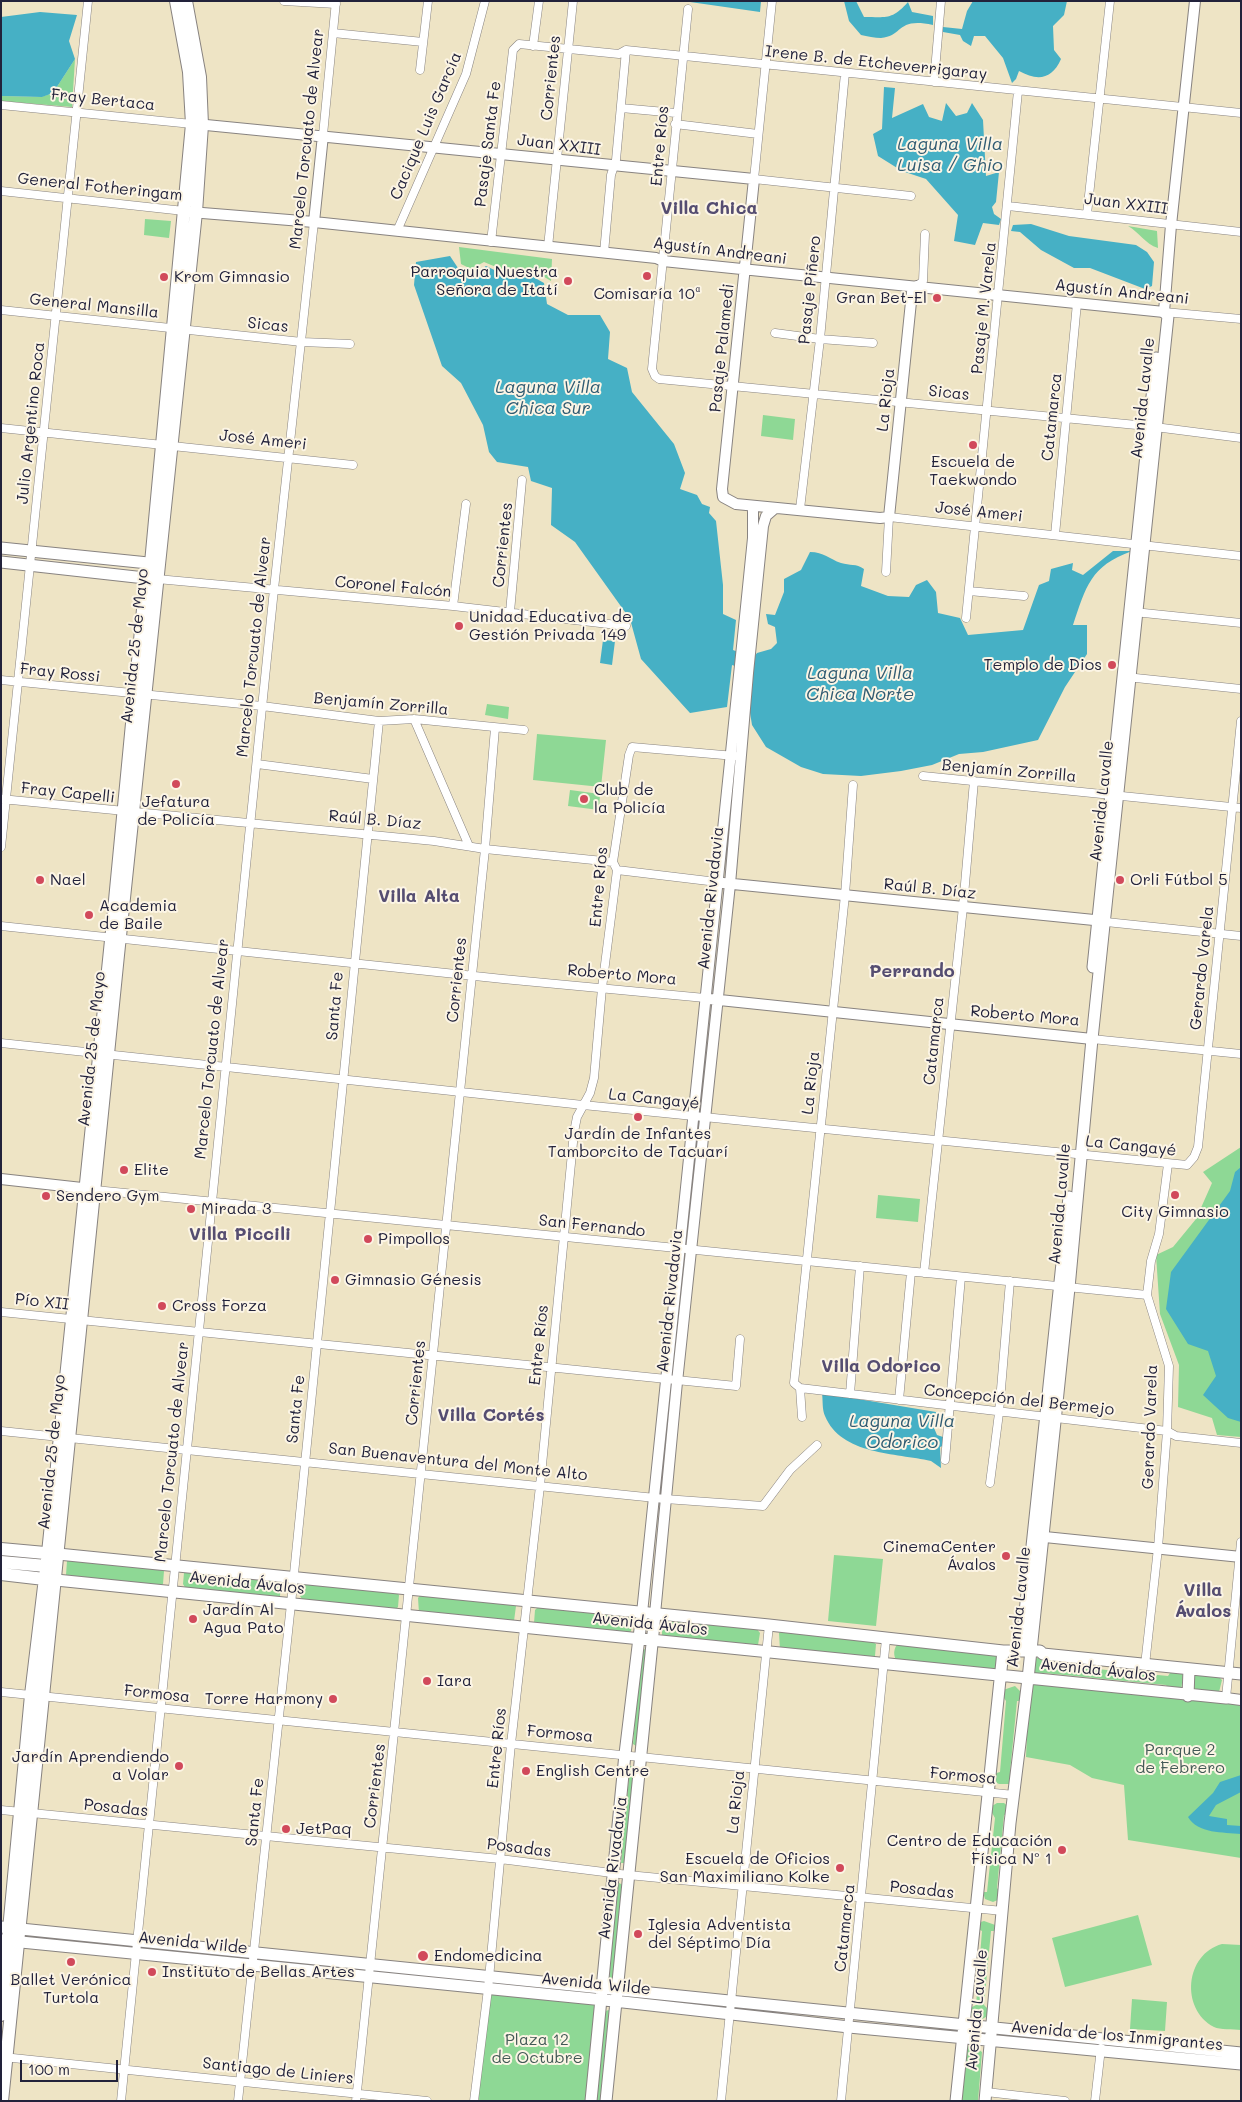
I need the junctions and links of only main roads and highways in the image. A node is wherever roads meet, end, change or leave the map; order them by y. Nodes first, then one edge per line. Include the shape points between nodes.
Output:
1 (176, 1) edge
2 (186, 1) edge
3 (197, 124) junction
4 (1164, 312) road end
5 (1, 548) edge
6 (103, 558) junction
7 (125, 560) junction
8 (1, 562) edge
9 (155, 564) junction
10 (102, 573) junction
11 (124, 575) junction
12 (152, 578) junction
13 (1, 1549) edge
14 (1, 1562) edge
15 (51, 1567) junction
16 (1, 1574) edge
17 (642, 1613) junction
18 (655, 1614) junction
19 (639, 1639) junction
20 (652, 1641) junction
21 (1003, 1651) junction
22 (1026, 1651) junction
23 (1188, 1669) junction
24 (1241, 1674) edge
25 (1000, 1677) junction
26 (1028, 1679) junction
27 (1188, 1696) junction
28 (1226, 1698) road end
29 (10, 1934) edge
30 (253, 1960) junction
31 (489, 1984) junction
32 (609, 1995) junction
33 (1, 2015) edge
34 (849, 2021) junction
35 (965, 2025) junction
36 (991, 2028) junction
37 (963, 2038) junction
38 (990, 2040) junction
39 (1101, 2045) junction
40 (1241, 2053) edge
41 (4, 2057) edge
42 (1241, 2064) edge
43 (985, 2097) edge
44 (2, 2101) edge
45 (592, 2101) edge
46 (606, 2101) edge
47 (956, 2101) edge

1 - 3 main road, Avenida 25 de Mayo
2 - 3 main road, Avenida 25 de Mayo via 200,77
3 - 9 main road, Avenida 25 de Mayo
4 - 22 main road, Avenida Lavalle via 1168,316 1152,427
5 - 6 main road
6 - 7 main road
6 - 10 main road
7 - 9 main road
7 - 11 main road
8 - 10 main road
9 - 12 main road, Avenida 25 de Mayo
10 - 11 main road
11 - 12 main road
12 - 15 main road, Avenida 25 de Mayo
13 - 15 main road
14 - 15 main road
15 - 16 main road
15 - 17 main road, Avenida Ávalos via 176,1566
15 - 19 main road, Avenida Ávalos via 173,1591
15 - 29 main road, Avenida 25 de Mayo via 27,1813
17 - 18 main road, Avenida Ávalos
17 - 19 main road, Avenida Rivadavia
18 - 20 main road, Avenida Rivadavia
18 - 21 main road, Avenida Ávalos
19 - 20 main road, Avenida Ávalos
19 - 32 main road, Avenida Rivadavia via 615,1874
20 - 25 main road, Avenida Ávalos
20 - 32 main road, Avenida Rivadavia via 628,1875
21 - 22 main road, Avenida Ávalos
21 - 25 main road, Avenida Lavalle
22 - 23 main road, Avenida Ávalos
22 - 26 main road, Avenida Lavalle
23 - 24 main road, Avenida Ávalos
23 - 27 main road
25 - 26 main road, Avenida Ávalos
25 - 35 main road, Avenida Lavalle
26 - 27 main road, Avenida Ávalos
26 - 36 main road, Avenida Lavalle
27 - 28 main road, Avenida Ávalos
29 - 30 main road, Avenida Wilde
29 - 33 main road, Avenida 25 de Mayo
29 - 41 main road, Avenida 25 de Mayo
30 - 31 main road, Avenida Wilde via 369,1978
30 - 31 main road, Avenida Wilde via 371,1964
31 - 32 main road, Avenida Wilde
32 - 34 main road, Avenida Wilde via 733,2002
32 - 34 main road, Avenida Wilde via 731,2015
32 - 45 main road, Avenida Rivadavia
32 - 46 main road, Avenida Rivadavia
34 - 35 main road, Avenida Wilde
34 - 37 main road, Avenida Wilde
35 - 36 main road, Avenida Wilde
35 - 37 main road, Avenida Lavalle
36 - 38 main road, Avenida Lavalle
36 - 39 main road, Avenida de los Inmigrantes
37 - 38 main road, Avenida Wilde
37 - 47 main road, Avenida Lavalle
38 - 39 main road, Avenida de los Inmigrantes
38 - 43 main road, Avenida Lavalle
39 - 40 main road, Avenida de los Inmigrantes
39 - 42 main road, Avenida de los Inmigrantes
41 - 44 main road, Avenida 25 de Mayo

